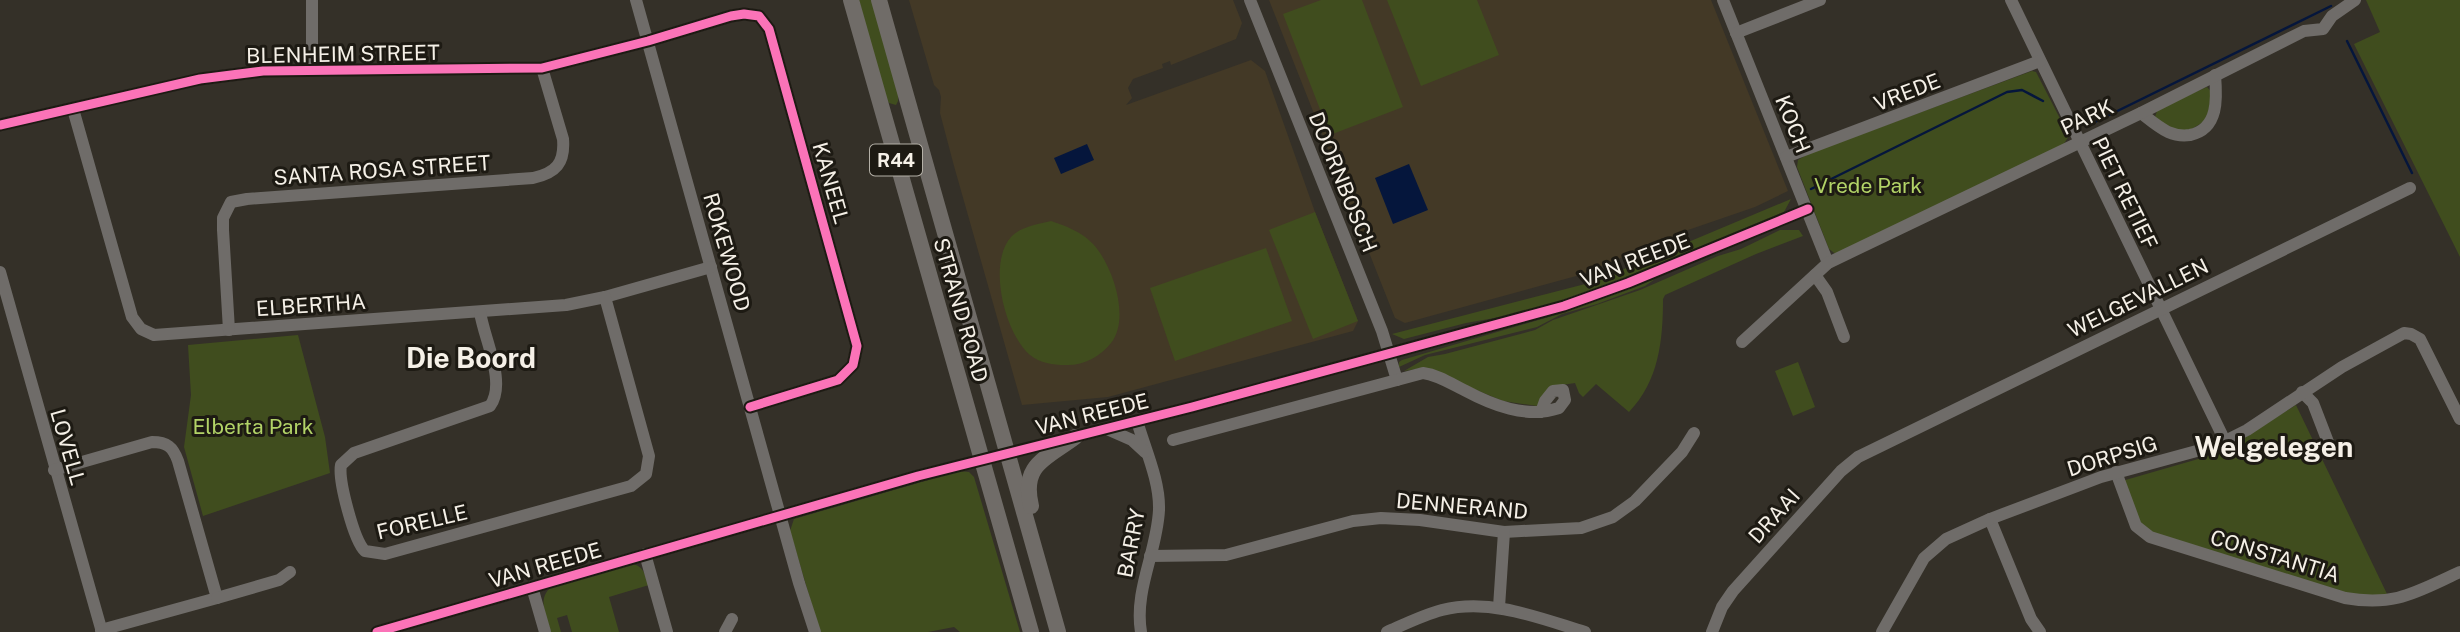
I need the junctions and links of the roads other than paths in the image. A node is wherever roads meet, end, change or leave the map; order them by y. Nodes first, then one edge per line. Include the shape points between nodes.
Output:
1 (312, 0) edge
2 (636, 0) edge
3 (851, 0) edge
4 (880, 0) edge
5 (1250, 0) edge
6 (1723, 0) edge
7 (1820, 0) edge
8 (2011, 0) edge
9 (2356, 0) edge
10 (1736, 33) junction
11 (648, 41) junction
12 (2040, 61) junction
13 (541, 68) junction
14 (313, 70) junction
15 (2215, 75) junction
16 (73, 109) junction
17 (2141, 113) junction
18 (0, 125) edge
19 (2079, 142) junction
20 (1786, 158) junction
21 (2410, 188) dead end
22 (1808, 209) junction
23 (1828, 263) junction
24 (711, 267) junction
25 (0, 272) edge
26 (1815, 275) junction
27 (605, 297) junction
28 (2160, 308) junction
29 (480, 312) junction
30 (229, 330) junction
31 (1844, 337) dead end
32 (1742, 342) dead end
33 (1390, 353) junction
34 (1397, 380) junction
35 (2302, 392) junction
36 (1563, 404) dead end
37 (750, 407) junction
38 (2460, 419) edge
39 (1137, 421) junction
40 (1107, 429) junction
41 (1694, 433) dead end
42 (1075, 437) junction
43 (1174, 440) dead end
44 (2225, 441) junction
45 (2328, 442) dead end
46 (1884, 443) joint
47 (1008, 453) junction
48 (1147, 456) junction
49 (982, 460) junction
50 (54, 470) junction
51 (2116, 472) junction
52 (780, 514) junction
53 (1990, 519) junction
54 (1504, 532) junction
55 (1033, 548) junction
56 (645, 554) junction
57 (1150, 556) junction
58 (290, 572) dead end
59 (2460, 572) edge
60 (532, 587) junction
61 (217, 598) junction
62 (1499, 607) junction
63 (732, 619) dead end
64 (102, 631) edge
65 (377, 632) edge
66 (545, 632) edge
67 (667, 632) edge
68 (725, 632) edge
69 (815, 632) edge
70 (1031, 632) edge
71 (1058, 632) edge
72 (1140, 632) edge
73 (1387, 632) edge
74 (1585, 632) edge
75 (1712, 632) edge
76 (1882, 632) edge
77 (2040, 632) edge

1 - 14 street
2 - 11 street, ROKEWOOD
3 - 49 main road, STRAND ROAD / R44
4 - 47 main road, STRAND ROAD / R44
5 - 33 street, DOORNBOSCH
6 - 10 street, KOCH
7 - 10 street
8 - 12 street, PIET RETIEF
9 - 15 street, PARK via 2332,16 2323,29 2304,31
10 - 20 street, KOCH
11 - 13 street, BLENHEIM STREET
11 - 24 street, ROKEWOOD
11 - 37 street, KANEEL via 744,14 765,22 856,340 853,365 838,380
12 - 19 street, PIET RETIEF
12 - 20 street, VREDE
13 - 14 street, BLENHEIM STREET
13 - 30 street, SANTA ROSA STREET via 564,151 548,175 231,202 223,218
14 - 16 street, BLENHEIM STREET via 223,75
15 - 17 street, PARK
15 - 17 street via 2214,112 2200,131 2175,135
16 - 18 street, BLENHEIM STREET
16 - 30 street, ELBERTHA via 136,325 154,335
17 - 19 street, PARK
19 - 23 street, PARK
19 - 28 street, PIET RETIEF
20 - 22 street, KOCH
21 - 28 street, WELGEVALLEN
22 - 23 street, KOCH
22 - 33 street, VAN REEDE via 1564,306
23 - 26 street, PARK
24 - 27 street, ELBERTHA
24 - 37 street, ROKEWOOD
25 - 50 street, LOVELL
26 - 31 street via 1827,292
26 - 32 street, PARK
27 - 29 street, ELBERTHA
27 - 29 street, FORELLE via 649,456 646,474 631,486 398,551 377,555 365,551 358,542 340,477 341,465 354,453 490,407 496,399 497,382
28 - 44 street, PIET RETIEF
28 - 46 street, WELGEVALLEN
29 - 30 street, ELBERTHA
33 - 34 street, DOORNBOSCH
33 - 39 street, VAN REEDE
34 - 36 street via 1431,374 1499,407 1541,412 1557,389 1565,392
34 - 43 street
35 - 38 street, DORPSIG via 2404,333 2417,336
35 - 44 street, DORPSIG
35 - 45 street via 2313,403
37 - 52 street, ROKEWOOD
39 - 40 street, VAN REEDE
39 - 48 street, BARRY
40 - 42 street, VAN REEDE
40 - 48 street via 1132,440
41 - 54 street, DENNERAND via 1644,494 1614,517 1581,528
42 - 47 street, VAN REEDE
42 - 55 main road via 1030,474
44 - 51 street, DORPSIG
46 - 75 street, DRAAI via 1850,463 1800,517 1726,600
47 - 49 street, VAN REEDE
47 - 55 main road, STRAND ROAD / R44
48 - 57 street, BARRY via 1159,506
49 - 52 street, VAN REEDE
49 - 70 main road, STRAND ROAD / R44
50 - 61 street via 152,442 167,444 178,461
50 - 64 street, LOVELL
51 - 53 street, DORPSIG
51 - 59 street, CONSTANTIA via 2136,526 2150,537 2345,598 2397,600
52 - 56 street, VAN REEDE
52 - 69 street, ROKEWOOD
53 - 76 street, DORPSIG via 1946,540 1924,558
53 - 77 street
54 - 57 street, DENNERAND via 1381,518 1353,521 1226,555
54 - 62 street
55 - 71 main road, STRAND ROAD / R44
56 - 60 street, VAN REEDE
56 - 67 street
57 - 72 street, BARRY via 1139,604
58 - 61 street via 279,580
60 - 65 street, VAN REEDE
60 - 66 street
61 - 64 street
62 - 73 street via 1442,610
62 - 74 street
63 - 68 street

